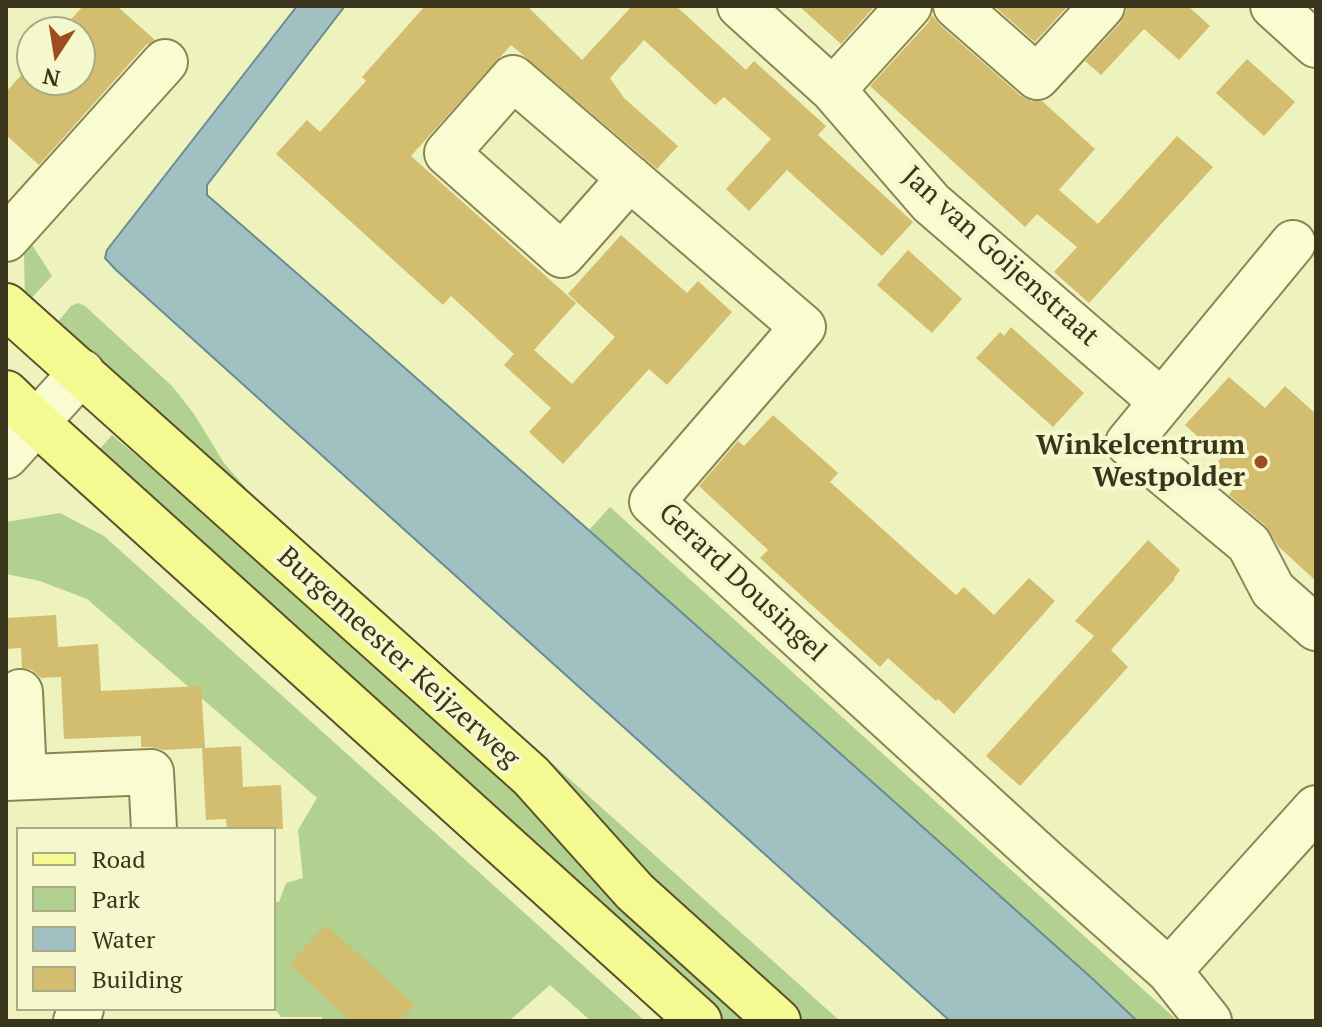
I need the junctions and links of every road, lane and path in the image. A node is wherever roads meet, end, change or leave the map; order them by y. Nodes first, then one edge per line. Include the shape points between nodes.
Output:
1 (740, 6) edge
2 (909, 6) edge
3 (956, 6) edge
4 (1102, 6) edge
5 (1273, 6) edge
6 (1316, 45) edge
7 (165, 62) dead end
8 (833, 90) junction
9 (630, 178) dead end
10 (6, 239) edge
11 (1293, 243) dead end
12 (6, 306) edge
13 (82, 372) junction
14 (6, 393) edge
15 (1162, 402) junction
16 (37, 423) junction
17 (6, 456) edge
18 (1316, 628) edge
19 (20, 692) dead end
20 (15, 777) edge
21 (1316, 808) edge
22 (154, 827) edge
23 (1169, 971) junction
24 (699, 1021) edge
25 (778, 1021) edge
26 (1209, 1021) edge

1 - 8 street, Jan van Goijenstraat
2 - 8 street
3 - 4 street via 1037,77
5 - 6 street
7 - 10 street
8 - 15 street, Jan van Goijenstraat via 931,203
9 - 23 street, Gerard Dousingel via 803,327 652,502
11 - 15 street
12 - 13 main road, Burgemeester Keijzerweg
13 - 16 street
13 - 25 main road, Burgemeester Keijzerweg via 531,776 635,892
14 - 16 main road
15 - 18 street via 1128,443 1249,544 1273,590
16 - 17 street
16 - 24 main road
19 - 20 street
20 - 22 street via 151,772
21 - 23 street
23 - 26 street, Gerard Dousingel

